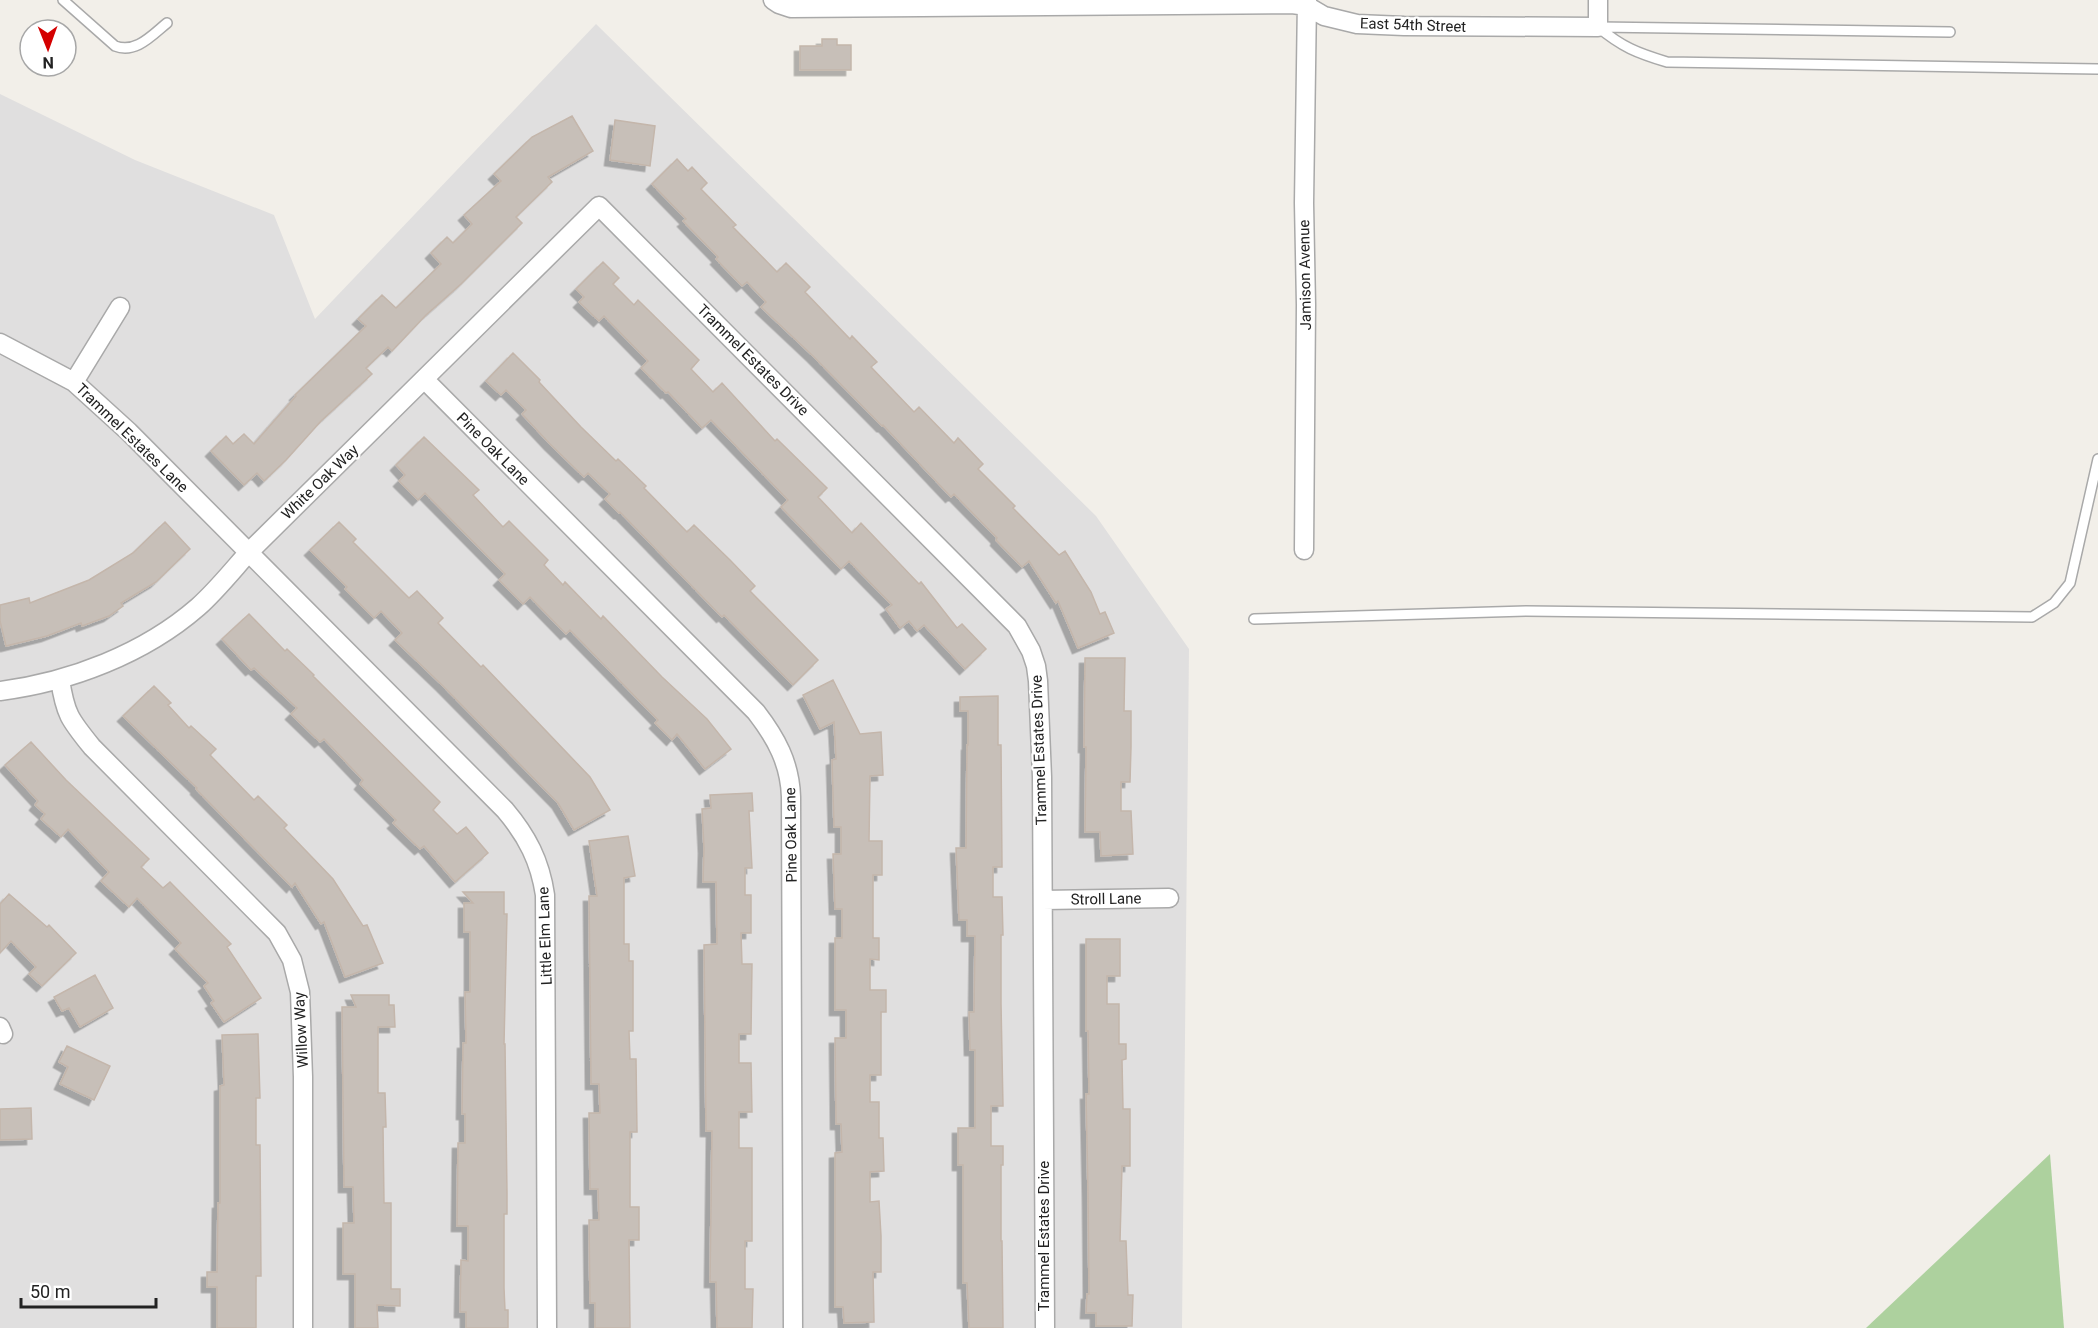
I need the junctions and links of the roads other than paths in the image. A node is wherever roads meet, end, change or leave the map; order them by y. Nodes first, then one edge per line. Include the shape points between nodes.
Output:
1 (63, 0) edge
2 (773, 0) edge
3 (1598, 0) edge
4 (1307, 3) edge
5 (167, 23) dead end
6 (1598, 27) junction
7 (1950, 32) dead end
8 (2098, 69) edge
9 (599, 206) joint
10 (120, 307) dead end
11 (0, 343) edge
12 (425, 380) junction
13 (74, 382) junction
14 (2098, 459) edge
15 (1304, 550) dead end
16 (248, 553) junction
17 (1254, 619) dead end
18 (60, 679) junction
19 (0, 691) edge
20 (1169, 898) dead end
21 (1043, 900) junction
22 (303, 1328) edge
23 (547, 1328) edge
24 (793, 1328) edge
25 (1045, 1328) edge

1 - 5 lane via 120,48 141,44
2 - 4 street, East 54th Street via 791,8
3 - 6 street
4 - 6 street, East 54th Street via 1324,16 1357,24
4 - 15 street, Jamison Avenue
6 - 7 lane, East 54th Street
6 - 8 lane via 1638,54 1667,62
9 - 12 street, White Oak Way
9 - 21 street, Trammel Estates Drive via 1021,632 1031,651 1038,681
10 - 13 street
11 - 13 street, Trammel Estates Lane
12 - 16 street, White Oak Way
12 - 24 street, Pine Oak Lane via 756,712 780,746 792,797
13 - 16 street, Trammel Estates Lane
14 - 17 lane via 2070,583 2054,603 2032,617 1526,612
16 - 18 street, White Oak Way via 199,606 171,627 135,649
16 - 23 street, Little Elm Lane via 505,810 520,827 538,861 546,916
18 - 19 street, White Oak Way
18 - 22 street, Willow Way via 69,719 277,933 292,960 300,992 303,1066
20 - 21 street, Stroll Lane
21 - 25 street, Trammel Estates Drive

